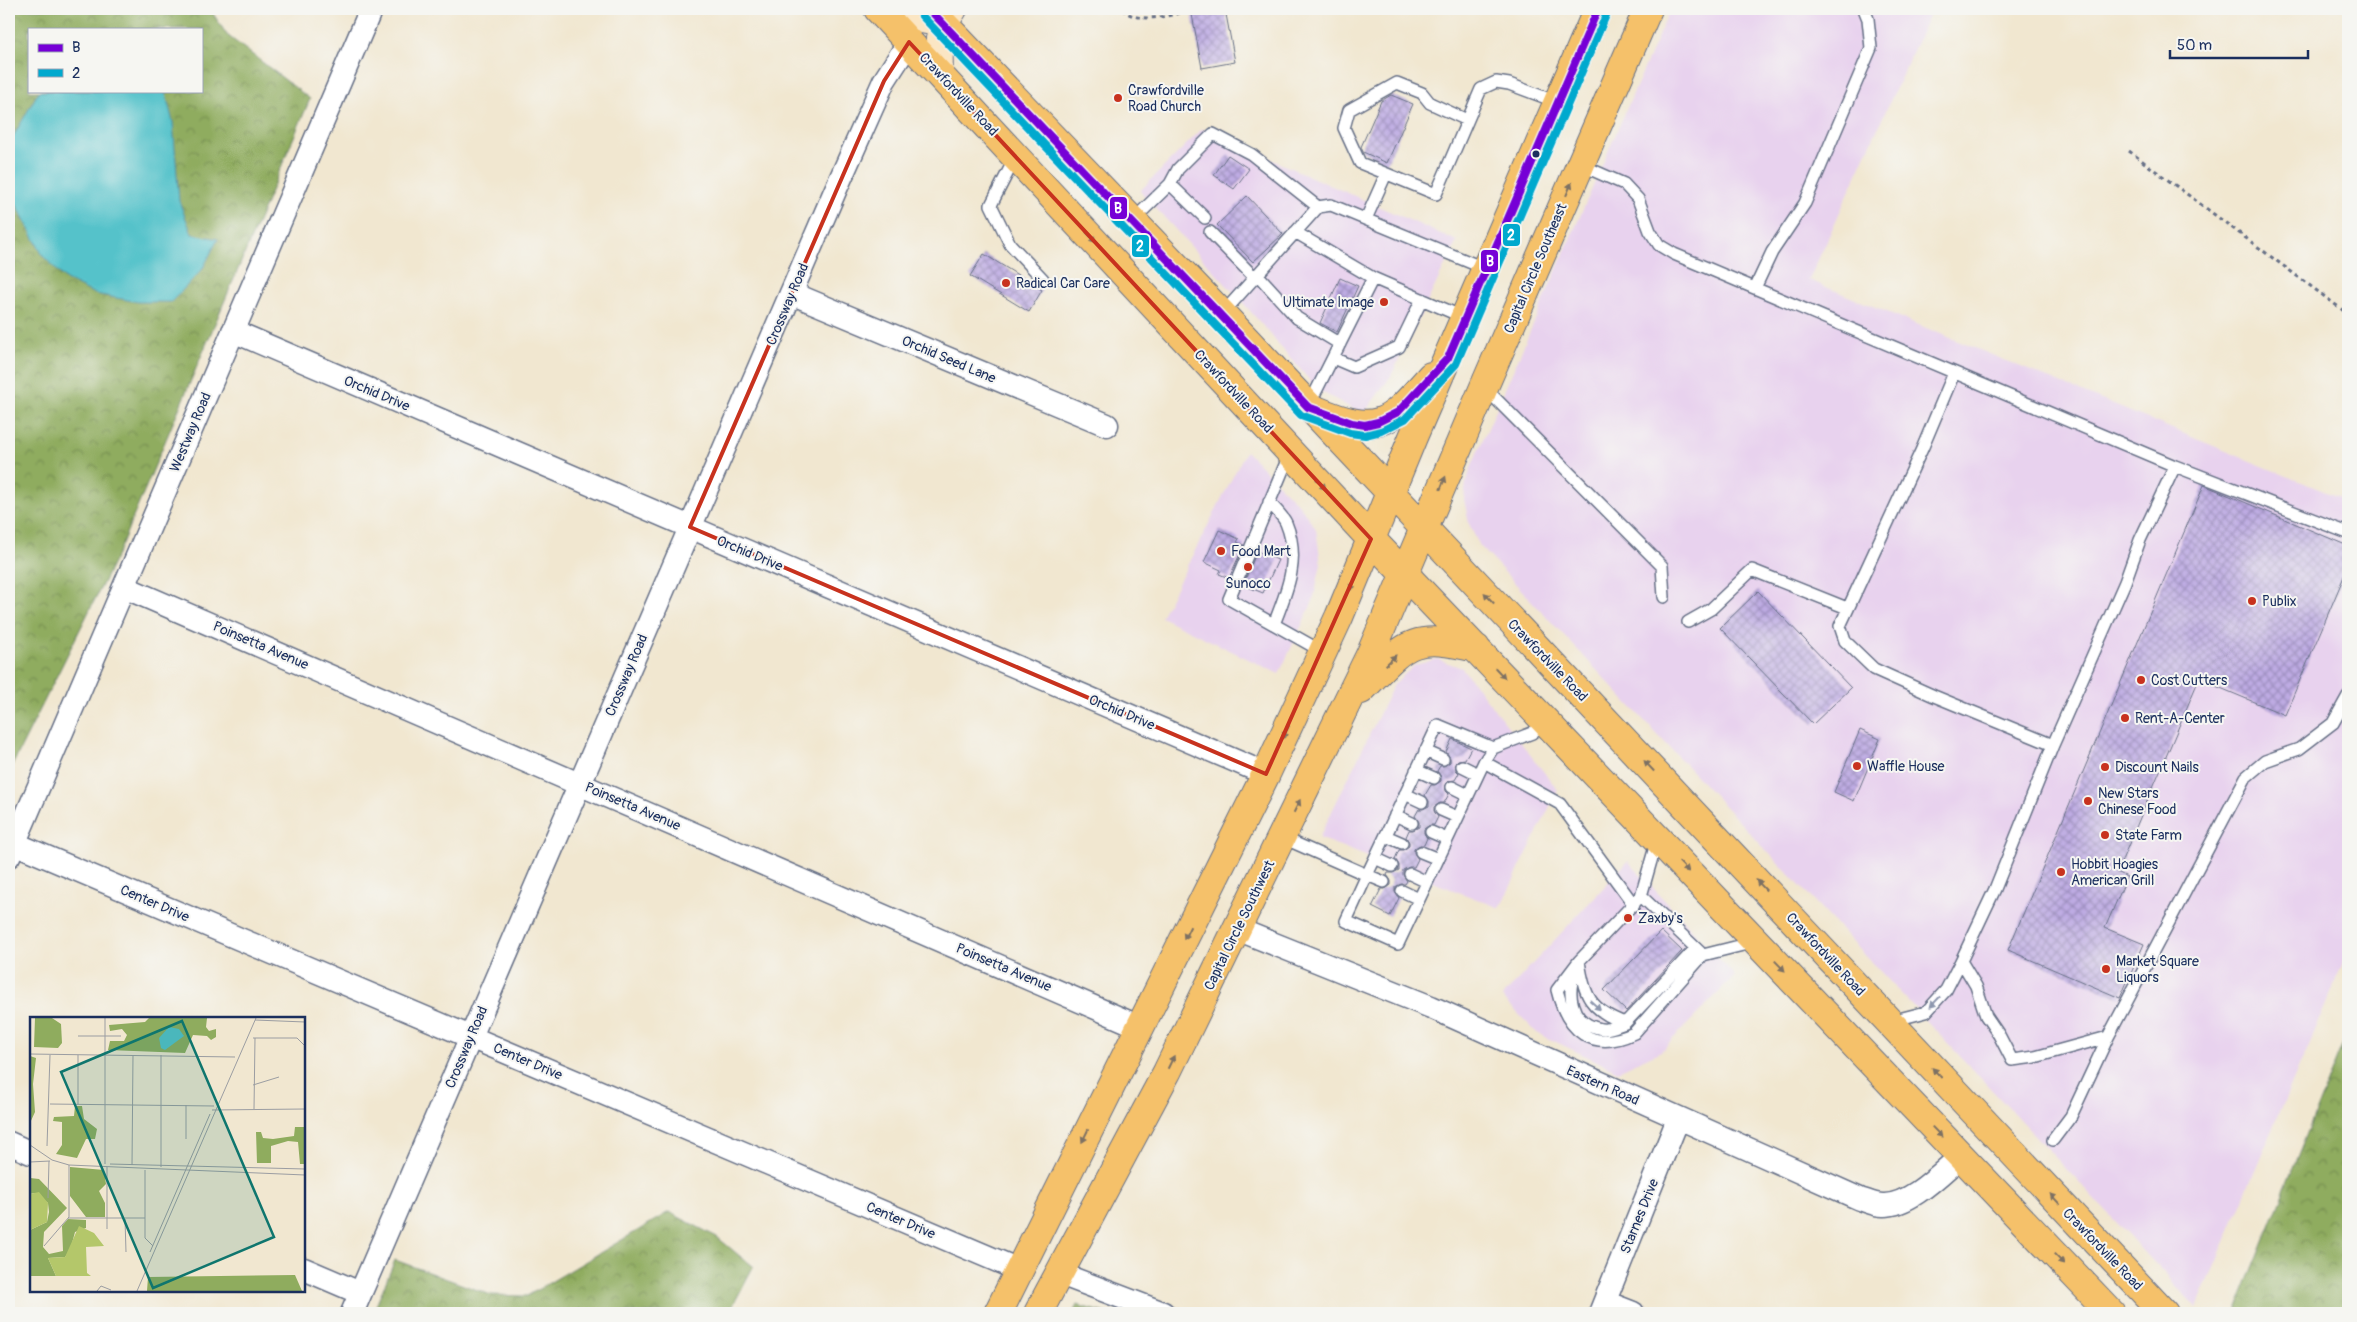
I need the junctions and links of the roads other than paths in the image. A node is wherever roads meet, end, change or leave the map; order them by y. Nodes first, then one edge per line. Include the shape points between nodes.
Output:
1 (371, 9) edge
2 (878, 9) edge
3 (885, 9) edge
4 (1598, 9) edge
5 (1633, 9) edge
6 (1648, 9) edge
7 (1864, 9) edge
8 (942, 14) edge
9 (1636, 38) junction
10 (909, 42) junction
11 (939, 72) junction
12 (1558, 102) junction
13 (1467, 120) junction
14 (1016, 156) junction
15 (1580, 165) junction
16 (1386, 174) junction
17 (1170, 184) junction
18 (1318, 207) junction
19 (1205, 218) dead end
20 (1366, 219) junction
21 (1132, 221) junction
22 (1210, 232) dead end
23 (1295, 232) junction
24 (1486, 269) junction
25 (1256, 276) junction
26 (1373, 278) junction
27 (1043, 279) dead end
28 (1755, 288) junction
29 (791, 293) junction
30 (1422, 299) junction
31 (1222, 314) junction
32 (1466, 318) junction
33 (233, 331) junction
34 (1340, 344) junction
35 (1333, 358) junction
36 (1448, 358) junction
37 (1954, 373) junction
38 (1484, 387) junction
39 (1308, 406) junction
40 (1106, 425) dead end
41 (1290, 451) junction
42 (2175, 466) junction
43 (1390, 493) junction
44 (1269, 502) junction
45 (690, 527) junction
46 (1425, 528) junction
47 (2348, 533) edge
48 (1371, 539) junction
49 (1406, 575) junction
50 (124, 587) junction
51 (1664, 597) dead end
52 (1847, 608) junction
53 (1688, 622) dead end
54 (1274, 624) junction
55 (1476, 648) junction
56 (1323, 652) junction
57 (2348, 696) edge
58 (1344, 708) junction
59 (1545, 722) junction
60 (2053, 745) junction
61 (1492, 748) junction
62 (1425, 751) junction
63 (1443, 759) dead end
64 (1484, 762) junction
65 (1462, 766) dead end
66 (1416, 770) junction
67 (1266, 774) junction
68 (1478, 774) junction
69 (1434, 778) dead end
70 (580, 783) junction
71 (1452, 787) dead end
72 (1405, 794) junction
73 (1468, 795) junction
74 (1422, 802) dead end
75 (1441, 810) dead end
76 (1395, 815) junction
77 (1457, 817) junction
78 (1412, 823) dead end
79 (1431, 832) dead end
80 (1386, 836) junction
81 (1281, 837) junction
82 (1657, 838) junction
83 (1447, 839) junction
84 (1402, 843) dead end
85 (11, 847) edge
86 (1421, 852) dead end
87 (1375, 858) junction
88 (1438, 859) junction
89 (1392, 866) dead end
90 (1410, 874) dead end
91 (1367, 875) junction
92 (1384, 882) dead end
93 (1427, 882) junction
94 (1402, 891) dead end
95 (1419, 899) junction
96 (1638, 901) junction
97 (1237, 929) junction
98 (1756, 941) junction
99 (1699, 952) junction
100 (1579, 961) junction
101 (1961, 961) junction
102 (1889, 1022) junction
103 (1625, 1023) junction
104 (1140, 1027) junction
105 (471, 1036) junction
106 (2108, 1037) junction
107 (1892, 1084) junction
108 (1970, 1109) junction
109 (1678, 1119) junction
110 (2053, 1140) dead end
111 (9, 1143) edge
112 (30, 1153) edge
113 (1969, 1165) junction
114 (305, 1269) edge
115 (1019, 1270) junction
116 (1058, 1273) junction
117 (360, 1293) junction
118 (1603, 1308) edge
119 (352, 1313) edge
120 (998, 1313) edge
121 (1038, 1313) edge
122 (1163, 1313) edge
123 (1633, 1313) edge
124 (2111, 1313) edge
125 (2164, 1313) edge

1 - 33 street, Westway Road
2 - 10 main road, Crawfordville Road
3 - 8 street via 916,18
4 - 12 main road
5 - 9 main road
6 - 9 main road, Capital Circle Southeast
7 - 28 lane via 1871,48 1806,203 1772,252
8 - 11 street
8 - 21 main road, Crawfordville Road
9 - 15 main road, Capital Circle Southeast
10 - 11 main road, Crawfordville Road
10 - 29 street, Crossway Road via 884,82
11 - 14 main road, Crawfordville Road
12 - 13 lane via 1496,82 1481,89
12 - 24 main road
13 - 16 lane via 1436,194
13 - 16 lane via 1397,83 1348,110 1344,128 1360,163
14 - 27 lane via 991,205 1010,244
14 -> 41 main road, Crawfordville Road
15 - 28 lane via 1624,184 1638,199 1650,232 1659,245
38 -> 15 main road, Capital Circle Southeast
16 - 20 lane
17 - 18 lane via 1178,169 1214,134 1251,154
17 - 19 lane
17 - 21 lane
18 - 20 lane via 1331,205
18 - 23 lane
20 - 24 lane
21 - 31 main road, Crawfordville Road
22 - 25 lane
23 - 25 lane
23 - 26 lane
24 - 32 main road
25 - 31 lane
25 - 34 lane via 1297,318
26 - 30 lane
26 - 34 lane
28 - 37 lane
29 - 40 street, Orchid Seed Lane
29 - 45 street, Crossway Road
30 - 32 lane
30 - 35 lane via 1399,348 1354,367
31 - 39 main road, Crawfordville Road
32 - 36 main road
33 - 45 street, Orchid Drive
33 - 50 street, Westway Road
34 - 35 lane
35 - 39 lane
36 - 39 main road via 1398,412 1378,422 1352,424
36 - 43 main road
37 - 42 lane
37 - 52 lane via 1870,565
46 -> 38 main road, Capital Circle Southeast
38 - 51 lane via 1662,566
39 - 43 main road, Crawfordville Road
41 - 44 lane
41 -> 48 main road, Crawfordville Road
42 - 47 lane
42 - 60 lane
43 - 46 main road, Crawfordville Road
43 - 48 main road
44 - 54 lane via 1286,522 1293,550 1290,584
44 - 54 lane via 1229,598
45 - 67 street, Orchid Drive
45 - 70 street, Crossway Road
46 - 49 main road, Capital Circle Southwest
102 -> 46 main road, Crawfordville Road
48 - 49 main road, Crawfordville Road
48 -> 56 main road
49 - 55 main road, Crawfordville Road
49 - 58 main road, Capital Circle Southwest
50 - 70 street, Poinsetta Avenue
50 - 85 street, Westway Road
52 - 53 lane via 1752,570 1711,609
52 - 60 lane via 1840,626 1845,641 1874,669
54 - 56 lane
58 -> 55 main road via 1396,655 1411,645 1437,640
55 -> 59 main road, Crawfordville Road
56 -> 67 main road
57 - 106 lane via 2333,723 2299,749 2265,761 2246,777
81 -> 58 main road, Capital Circle Southwest
59 - 61 lane via 1532,733
59 - 82 main road, Crawfordville Road
60 - 101 lane via 1995,889
61 - 62 lane via 1438,725
61 - 64 lane
62 - 63 lane
62 - 66 lane
64 - 68 lane
64 - 96 lane via 1560,804
65 - 68 lane
66 - 69 lane
66 - 72 lane
67 -> 104 main road
68 - 73 lane
70 - 104 street, Poinsetta Avenue
70 - 105 street, Crossway Road
71 - 73 lane
72 - 74 lane
72 - 76 lane
73 - 77 lane
75 - 77 lane
76 - 78 lane
76 - 80 lane
77 - 83 lane
79 - 83 lane
80 - 84 lane
80 - 87 lane
81 - 91 lane
81 - 97 main road, Capital Circle Southwest
82 - 96 lane
82 -> 98 main road, Crawfordville Road
83 - 88 lane
85 - 105 street, Center Drive
86 - 88 lane
87 - 89 lane
87 - 91 lane
88 - 93 lane
90 - 93 lane
91 - 92 lane
91 - 95 lane via 1346,921 1398,944
93 - 95 lane
94 - 95 lane
96 - 99 lane
96 - 100 lane
97 - 109 street, Eastern Road via 1431,1007
116 -> 97 main road, Capital Circle Southwest via 1167,1072
98 - 99 lane
98 -> 107 main road, Crawfordville Road
99 - 100 lane via 1634,1033 1618,1040 1587,1036 1576,1031 1562,1011 1557,990
99 - 103 lane
100 -> 103 lane via 1583,988 1589,999 1609,1017
100 - 103 lane via 1571,983 1571,1002 1579,1018 1604,1030
101 -> 102 lane via 1946,990 1926,1012
101 - 106 lane via 1976,986 1986,1016 2012,1060
108 -> 102 main road, Crawfordville Road
104 -> 115 main road
105 - 115 street, Center Drive
105 - 117 street, Crossway Road
106 - 110 lane via 2071,1116
107 - 108 main road via 1938,1102
107 -> 113 main road, Crawfordville Road
108 - 113 main road via 1966,1136
125 -> 108 main road, Crawfordville Road
109 - 113 street, Eastern Road via 1860,1199 1882,1205 1900,1203 1930,1183
109 - 118 street, Starnes Drive
111 - 112 street
113 -> 124 main road, Crawfordville Road
114 - 117 street
115 - 120 main road
116 - 121 main road, Capital Circle Southwest
116 - 122 street
117 - 119 street, Crossway Road
118 - 123 street

